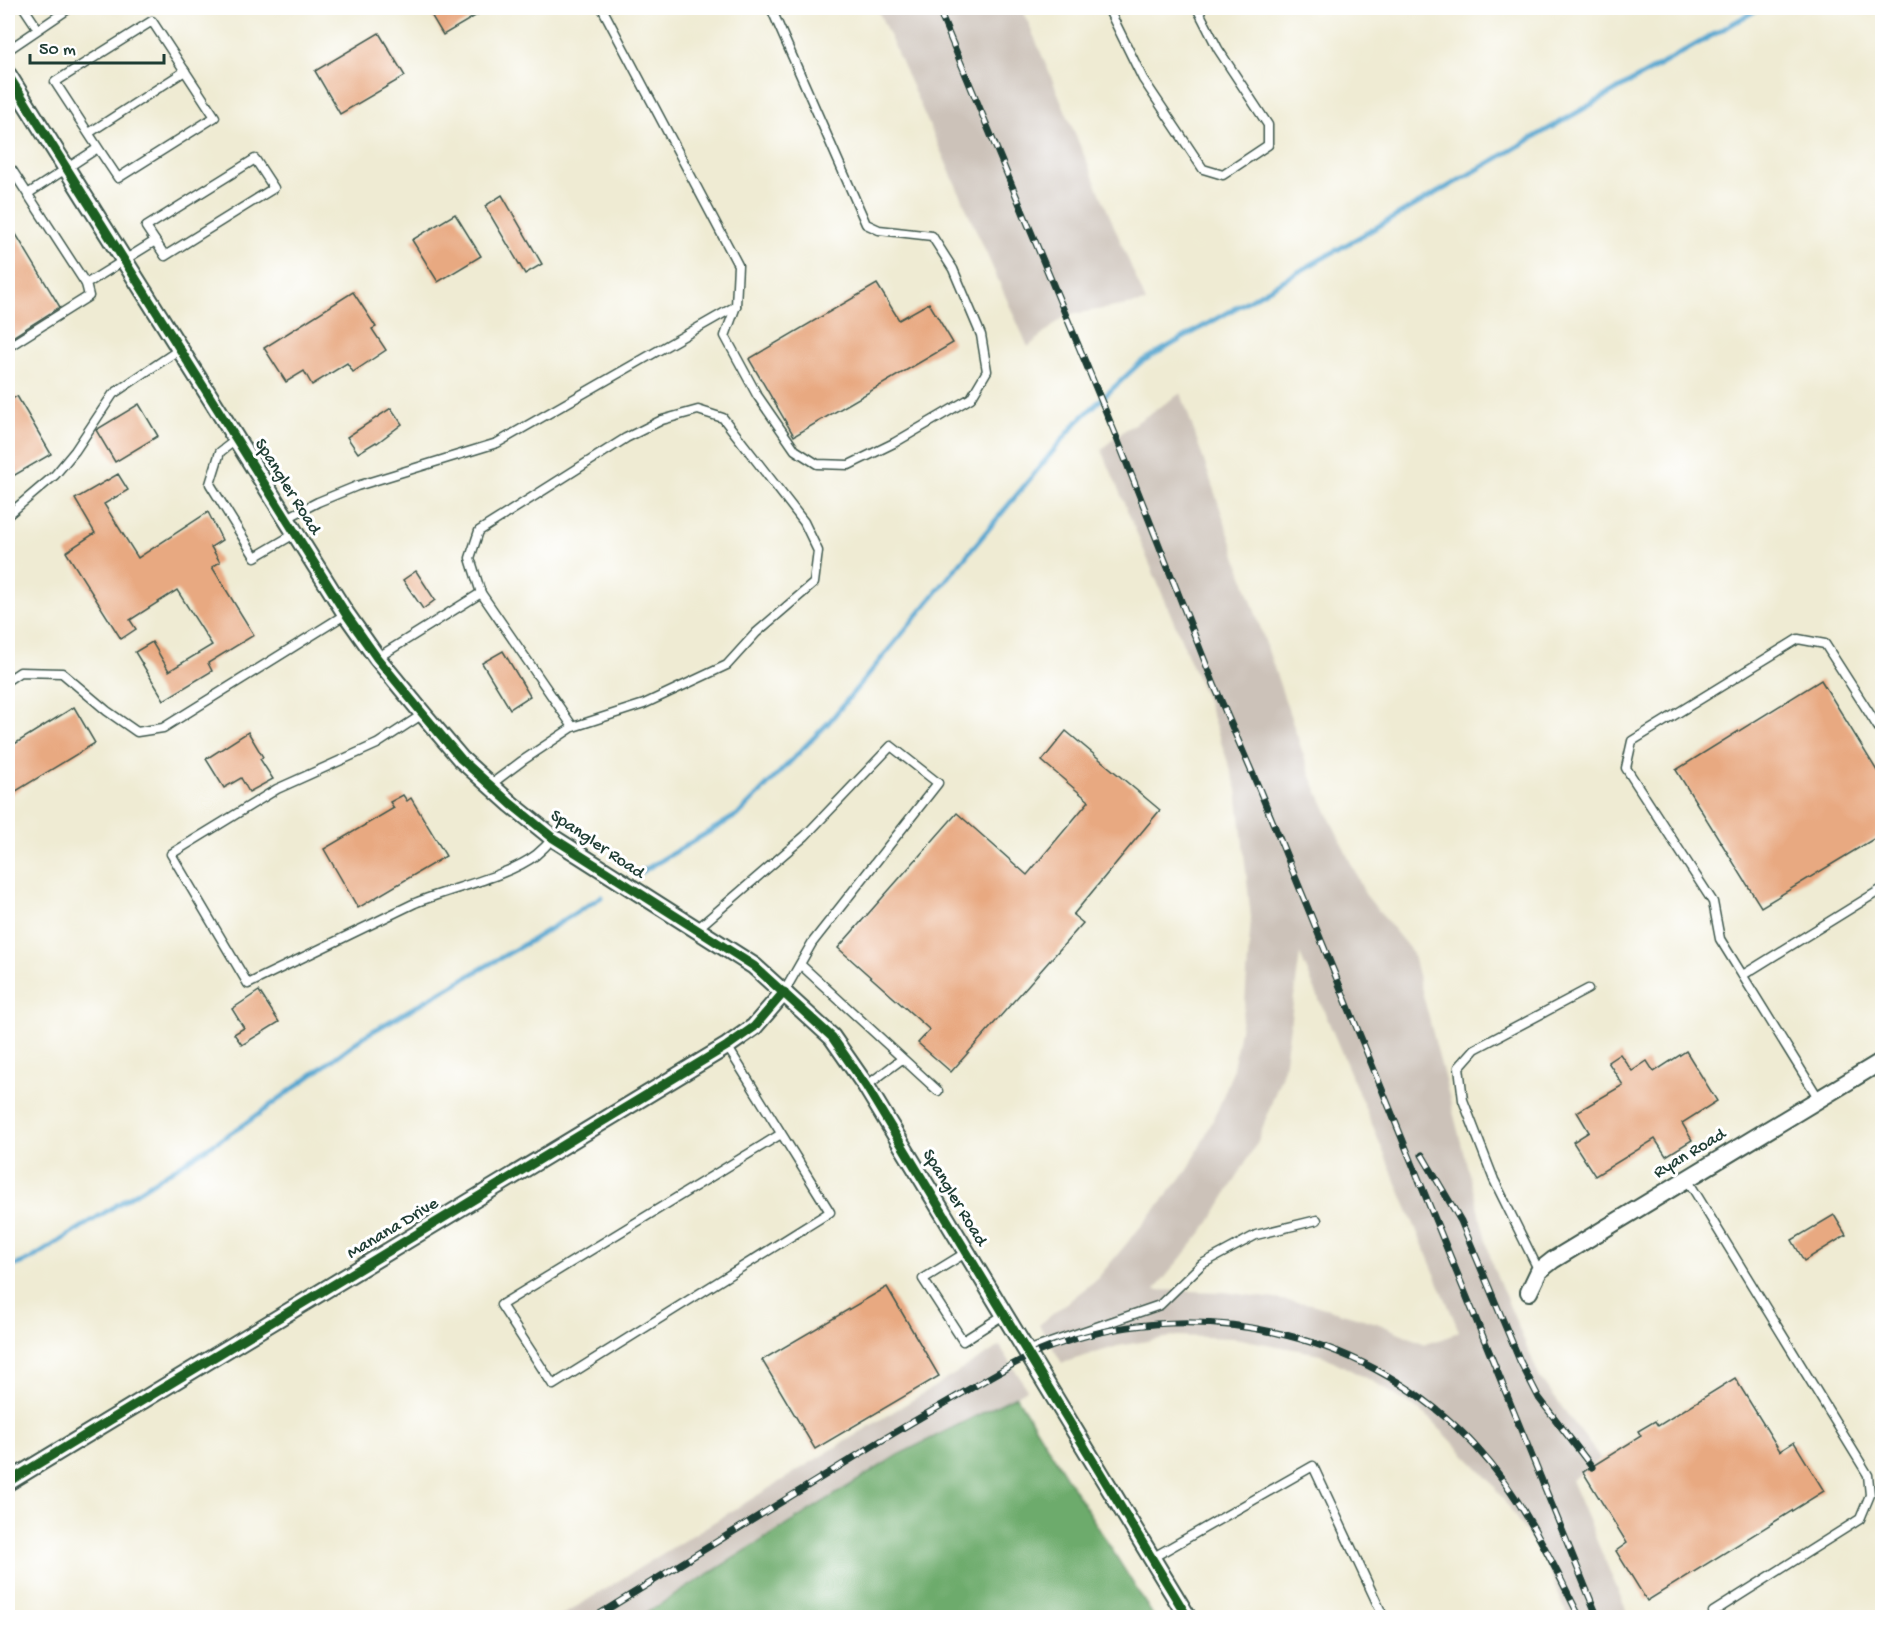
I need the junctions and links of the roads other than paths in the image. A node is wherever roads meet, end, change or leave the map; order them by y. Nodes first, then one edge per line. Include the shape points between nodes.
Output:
1 (24, 8) edge
2 (70, 8) edge
3 (602, 8) edge
4 (771, 8) edge
5 (1108, 8) edge
6 (1197, 8) edge
7 (38, 29) junction
8 (8, 50) edge
9 (185, 71) junction
10 (8, 75) edge
11 (22, 97) junction
12 (8, 106) edge
13 (89, 134) junction
14 (98, 148) junction
15 (8, 168) edge
16 (66, 169) junction
17 (29, 193) junction
18 (155, 241) junction
19 (123, 261) junction
20 (86, 284) junction
21 (736, 306) junction
22 (8, 347) edge
23 (180, 349) junction
24 (237, 440) junction
25 (8, 514) edge
26 (287, 518) junction
27 (296, 533) junction
28 (482, 592) junction
29 (346, 614) junction
30 (377, 658) junction
31 (8, 680) edge
32 (423, 714) junction
33 (573, 727) junction
34 (1882, 733) edge
35 (490, 785) junction
36 (553, 838) junction
37 (1882, 889) edge
38 (697, 928) junction
39 (801, 965) junction
40 (1743, 975) junction
41 (1588, 989) dead end
42 (784, 992) junction
43 (727, 1046) junction
44 (902, 1059) junction
45 (1882, 1061) edge
46 (866, 1086) junction
47 (938, 1091) dead end
48 (1819, 1100) junction
49 (781, 1134) junction
50 (1687, 1179) junction
51 (1317, 1220) dead end
52 (967, 1252) junction
53 (1539, 1271) junction
54 (1529, 1292) dead end
55 (1005, 1313) junction
56 (1027, 1351) junction
57 (8, 1482) edge
58 (1152, 1558) junction
59 (1713, 1612) dead end
60 (1188, 1617) edge
61 (1384, 1617) edge

1 - 7 lane
2 - 7 lane
3 - 21 lane via 738,265
4 - 21 lane via 866,224 879,230 932,236 953,269 981,335 987,371 971,398 894,443 849,465 817,464 795,450 757,395 725,336
5 - 6 lane via 1143,79 1203,169 1223,175 1268,145 1268,124 1218,49
7 - 8 lane
9 - 13 lane
9 - 13 lane via 152,21 55,82
9 - 14 lane via 215,117 118,178
10 - 11 street, Spangler Road
11 - 12 lane
11 - 16 street, Spangler Road
13 - 14 lane
14 - 16 lane
15 - 17 lane
16 - 17 lane
16 - 19 street, Spangler Road
17 - 20 lane
18 - 18 lane via 165,256 274,188 255,159 146,227
18 - 19 lane
19 - 20 lane
19 - 23 street, Spangler Road
20 - 22 lane via 89,296
21 - 26 lane via 496,443 357,486
23 - 24 street, Spangler Road
23 - 25 lane via 113,394 55,475
24 - 26 street, Spangler Road
24 - 27 lane via 220,453 210,484 255,557
26 - 27 street, Spangler Road
27 - 29 street, Spangler Road
28 - 30 lane
28 - 33 lane
28 - 33 lane via 470,558 479,531 626,438 662,420 698,410 723,418 804,522 818,551 814,583 756,633 727,666 644,704
29 - 30 street, Spangler Road
29 - 31 lane via 163,728 137,732 62,674 20,672
30 - 32 street, Spangler Road
32 - 35 street, Spangler Road
32 - 36 lane via 377,744 277,789 171,854 248,984 415,903 498,874 536,855
33 - 35 lane
34 - 40 lane via 1825,644 1798,639 1632,741 1626,768 1713,902 1720,939
35 - 36 street, Spangler Road
36 - 38 street, Spangler Road
37 - 40 lane
38 - 39 lane via 806,836 891,746 938,783 812,943
38 - 42 street, Spangler Road via 754,966
39 - 42 lane
39 - 44 lane
40 - 48 lane
41 - 53 lane via 1475,1049 1459,1067 1463,1100 1494,1180
42 - 43 street, Manana Drive via 754,1027
42 - 46 street, Spangler Road via 832,1037
43 - 49 lane
43 - 57 street, Manana Drive
44 - 46 lane
44 - 47 lane
45 - 48 street, Ryan Road
46 - 52 street, Spangler Road
48 - 50 street, Ryan Road
49 - 49 lane via 830,1212 552,1385 501,1305
50 - 53 street, Ryan Road
50 - 59 lane via 1868,1475 1870,1495 1860,1519
51 - 56 lane via 1256,1235 1202,1264 1160,1305
52 - 55 street, Spangler Road
52 - 55 lane via 923,1279 963,1341
53 - 54 street, Ryan Road
55 - 56 street, Spangler Road
56 - 58 street, Spangler Road
58 - 60 street, Spangler Road
58 - 61 lane via 1313,1466

